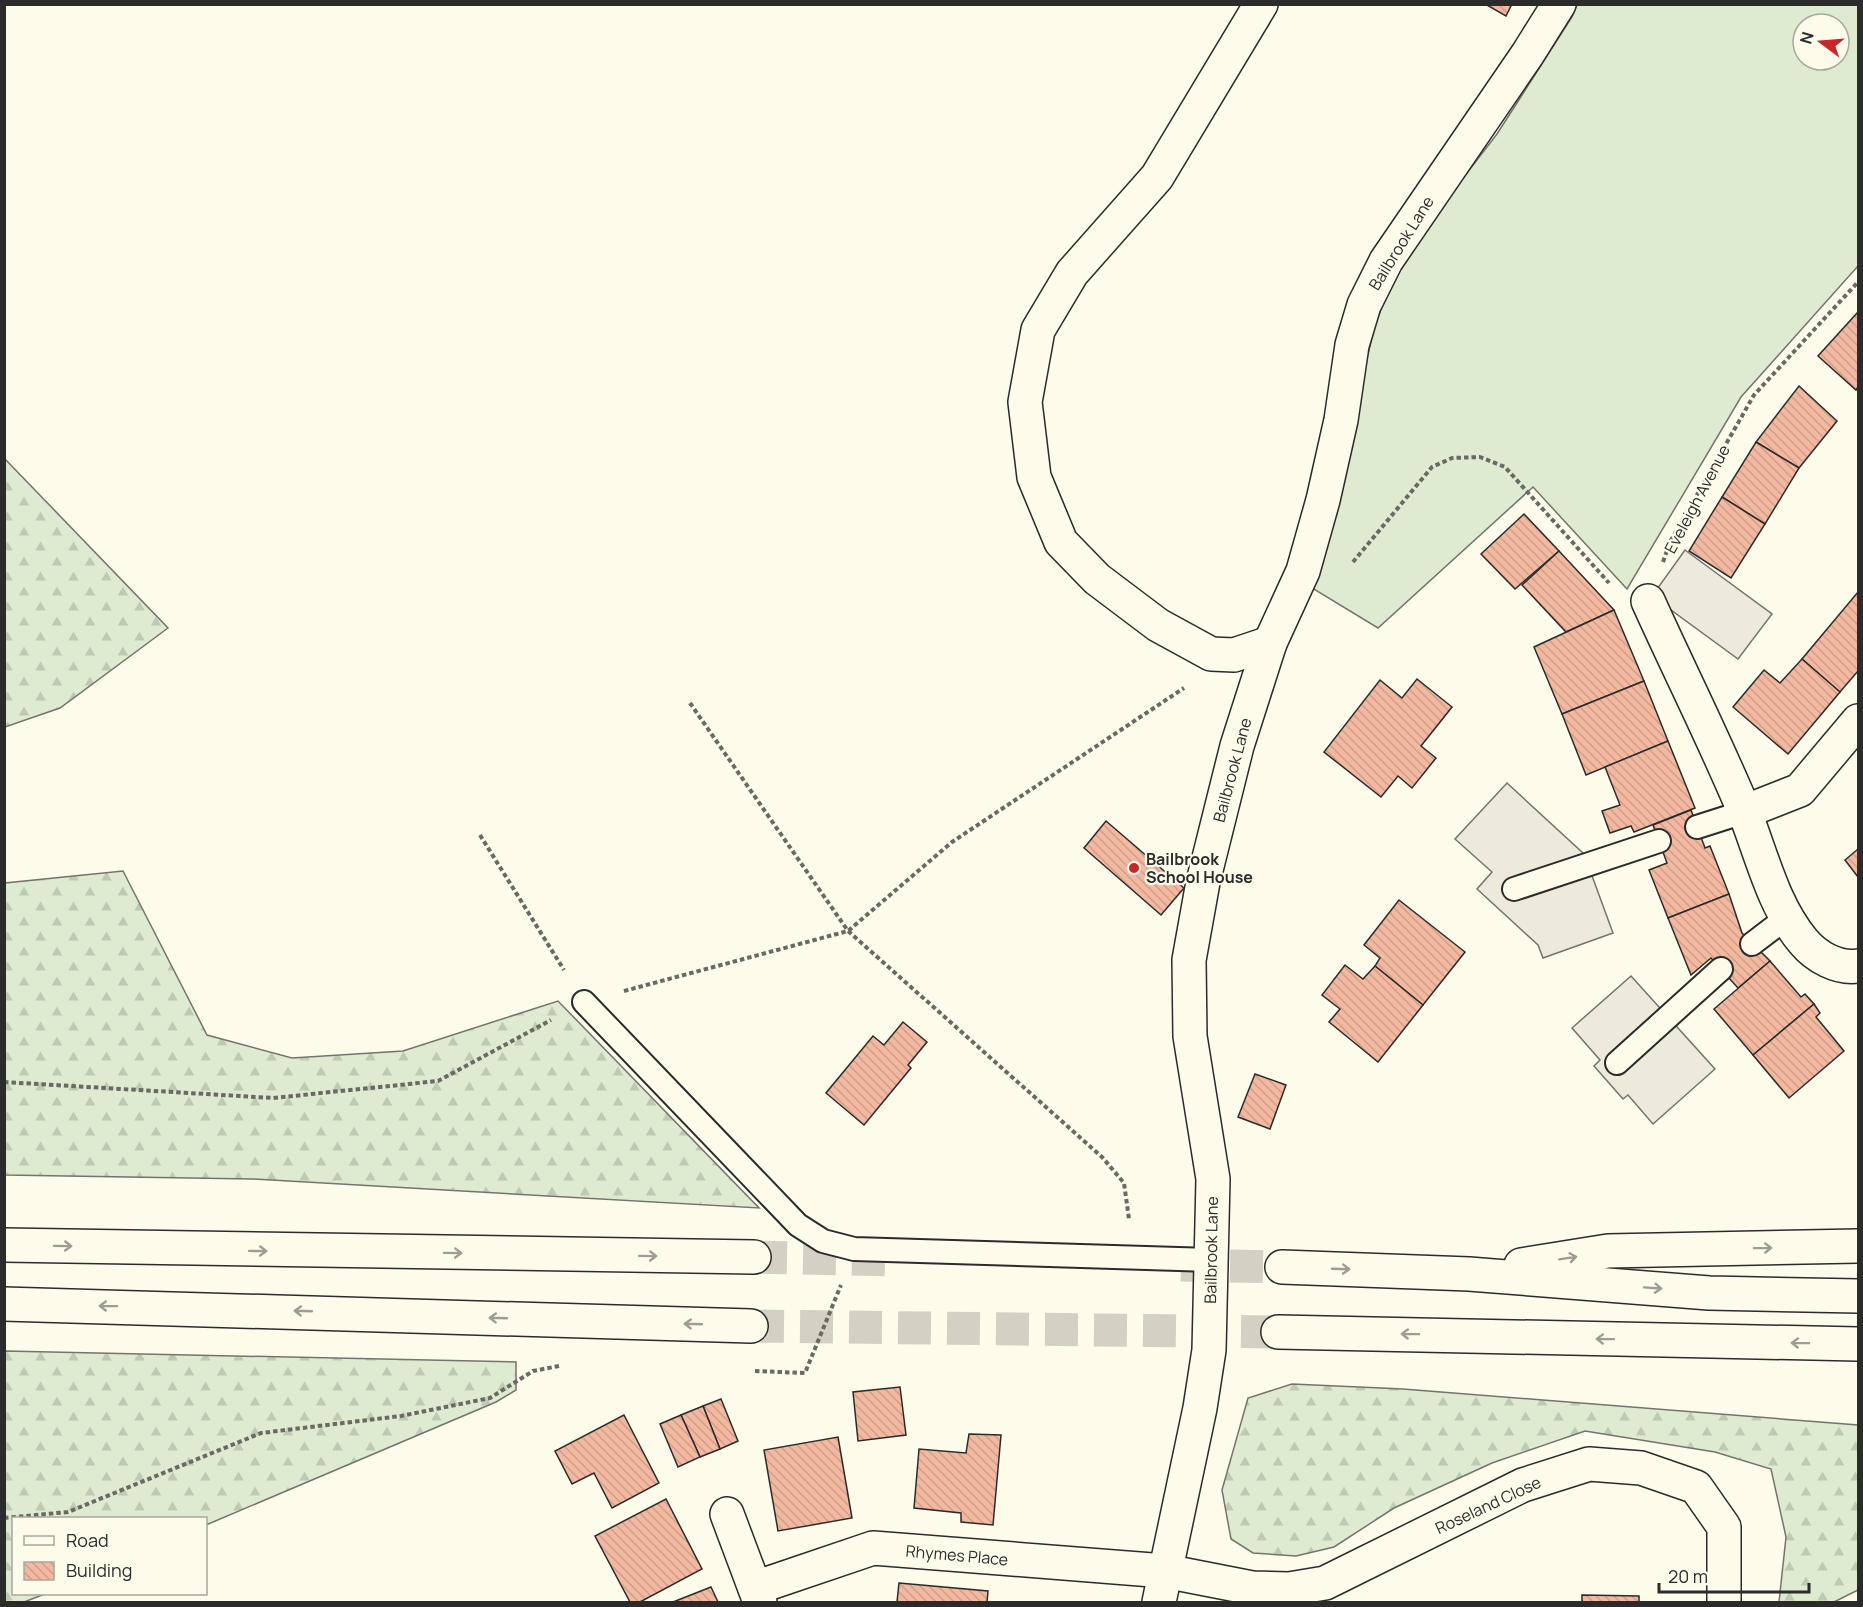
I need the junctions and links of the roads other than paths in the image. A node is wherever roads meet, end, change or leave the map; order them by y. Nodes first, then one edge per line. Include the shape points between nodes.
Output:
1 (1261, 4) edge
2 (1559, 4) edge
3 (1648, 601) road end
4 (1270, 644) junction
5 (1858, 721) edge
6 (1744, 812) junction
7 (1697, 827) dead end
8 (1659, 841) dead end
9 (1514, 889) dead end
10 (1786, 918) junction
11 (1752, 944) dead end
12 (1858, 966) edge
13 (1721, 969) dead end
14 (584, 1002) road end
15 (1617, 1063) dead end
16 (4, 1245) edge
17 (1858, 1246) edge
18 (754, 1257) tunnel mouth
19 (1211, 1260) junction
20 (1282, 1266) tunnel mouth
21 (1469, 1274) junction
22 (1858, 1296) edge
23 (4, 1304) edge
24 (751, 1326) tunnel mouth
25 (1278, 1332) tunnel mouth
26 (1858, 1344) edge
27 (727, 1514) dead end
28 (1165, 1570) junction
29 (757, 1595) edge
30 (1292, 1596) edge
31 (1159, 1602) edge
32 (1724, 1602) edge

1 - 4 main road via 1157,177 1072,273 1043,321 1025,402 1034,477 1061,542 1097,579 1158,626 1211,654 1233,655
2 - 4 main road, Bailbrook Lane via 1386,261 1364,305 1352,345 1323,500 1303,571
3 - 6 main road
4 - 19 main road, Bailbrook Lane via 1237,746 1203,882 1190,960 1190,1035 1213,1179
5 - 6 main road via 1800,790
6 - 7 lane
6 - 10 main road
8 - 9 lane
10 - 11 lane
10 - 12 main road via 1804,943 1826,961 1848,968
13 - 15 lane
14 - 19 lane via 798,1225 823,1241 854,1249
16 -> 18 main road
21 -> 17 main road via 1608,1251
19 - 28 main road, Bailbrook Lane via 1209,1350
20 -> 21 main road
21 -> 22 main road via 1709,1293
24 -> 23 main road
26 -> 25 main road
27 - 29 main road, Rhymes Place
28 - 29 main road, Rhymes Place via 873,1548
28 - 30 main road, Roseland Close
28 - 31 main road, Bailbrook Lane
30 - 32 main road, Roseland Close via 1523,1485 1589,1464 1641,1468 1696,1487 1724,1527

